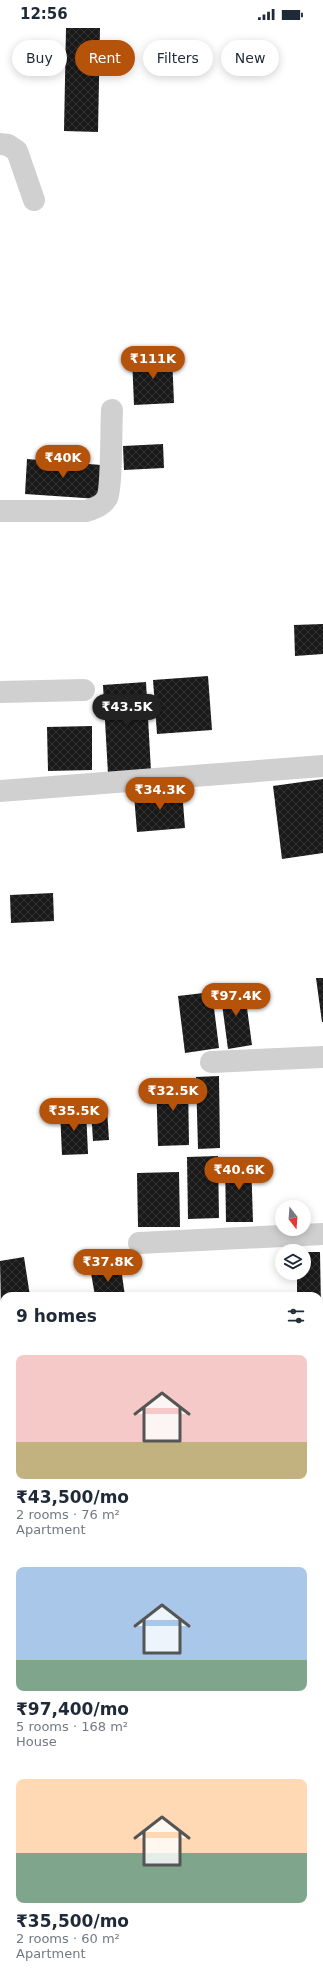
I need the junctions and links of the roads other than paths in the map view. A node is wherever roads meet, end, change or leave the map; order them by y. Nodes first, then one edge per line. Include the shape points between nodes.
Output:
1 (0, 144) edge
2 (34, 200) dead end
3 (112, 410) dead end
4 (0, 511) edge
5 (84, 690) dead end
6 (0, 692) edge
7 (323, 766) edge
8 (0, 790) edge
9 (323, 1057) edge
10 (211, 1062) dead end
11 (323, 1234) edge
12 (139, 1243) dead end

1 - 2 street via 8,145 17,151
3 - 4 street via 110,475 107,497 99,507 86,511
5 - 6 street
7 - 8 street
9 - 10 street
11 - 12 street

